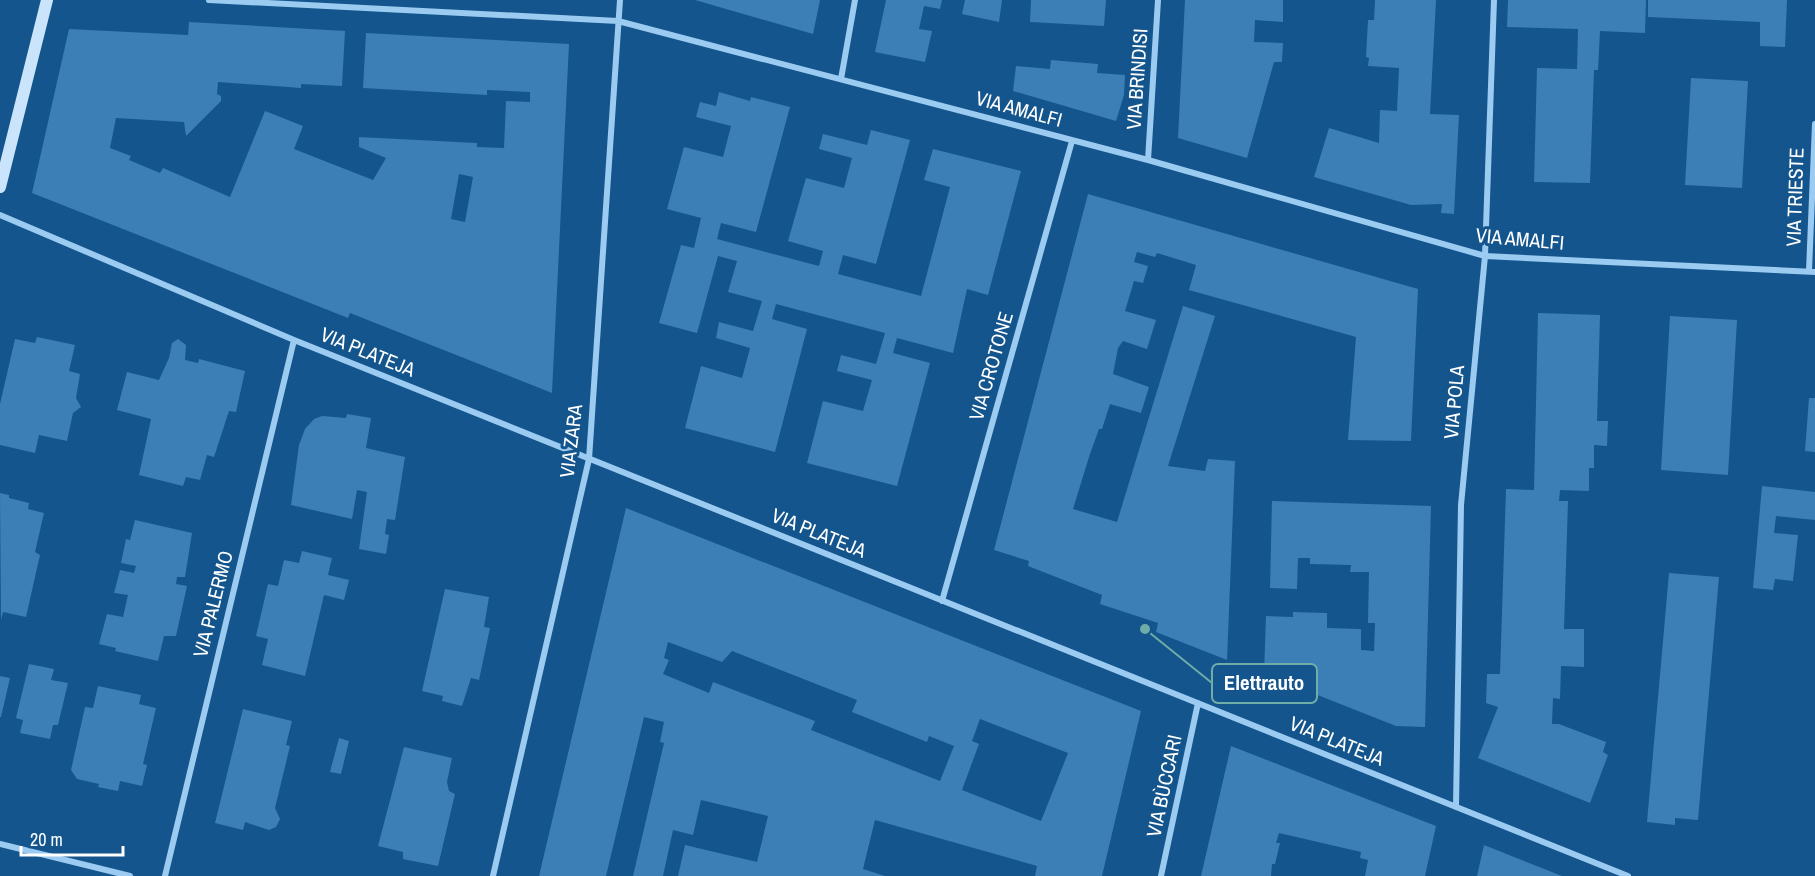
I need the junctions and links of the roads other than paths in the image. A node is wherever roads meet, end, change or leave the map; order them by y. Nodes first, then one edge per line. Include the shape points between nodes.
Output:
1 (47, 0) edge
2 (209, 0) edge
3 (620, 0) edge
4 (855, 0) edge
5 (1158, 0) edge
6 (1494, 0) edge
7 (618, 21) junction
8 (841, 79) junction
9 (1815, 124) edge
10 (1072, 141) junction
11 (1148, 160) junction
12 (0, 187) edge
13 (0, 215) edge
14 (1485, 256) junction
15 (1812, 272) edge
16 (294, 340) junction
17 (589, 459) junction
18 (942, 601) junction
19 (1198, 703) junction
20 (1456, 807) junction
21 (0, 844) edge
22 (130, 876) edge
23 (165, 876) edge
24 (494, 876) edge
25 (1161, 876) edge
26 (1628, 876) edge

1 - 12 street
2 - 7 street, VIA AMALFI
3 - 7 street, VIA ZARA
4 - 8 street
5 - 11 street, VIA BRINDISI
6 - 14 street, VIA POLA
7 - 8 street, VIA AMALFI
7 - 17 street, VIA ZARA
8 - 10 street, VIA AMALFI
9 - 15 street, VIA TRIESTE
10 - 11 street, VIA AMALFI
10 - 18 street, VIA CROTONE
11 - 14 street, VIA AMALFI
13 - 16 street, VIA PLATEJA
14 - 15 street, VIA AMALFI
14 - 20 street, VIA POLA via 1461,505
16 - 17 street, VIA PLATEJA
16 - 23 street, VIA PALERMO
17 - 18 street, VIA PLATEJA
17 - 24 street, VIA ZARA
18 - 19 street, VIA PLATEJA
19 - 20 street, VIA PLATEJA
19 - 25 street, VIA BÙCCARI
20 - 26 street, VIA PLATEJA
21 - 22 street

